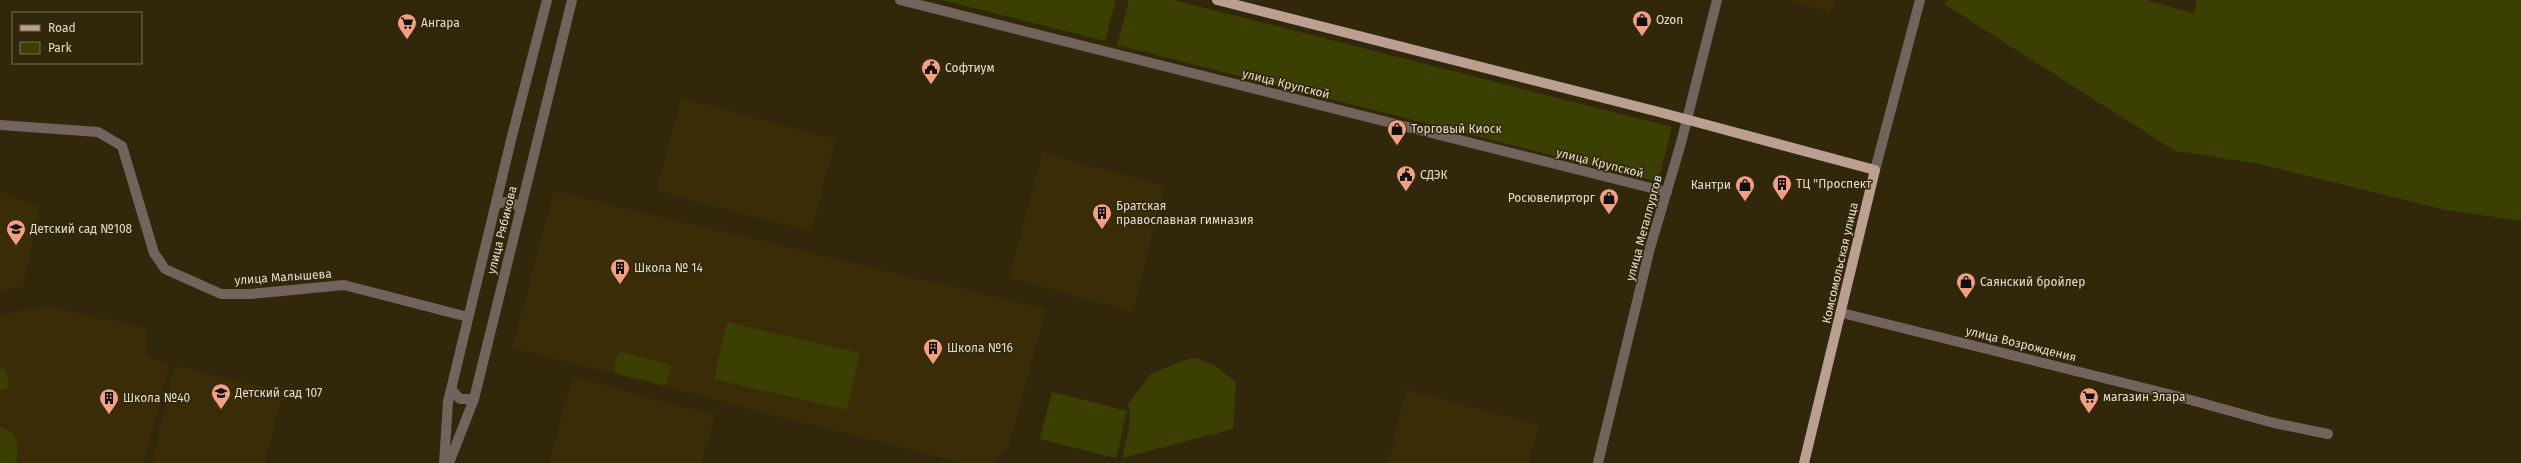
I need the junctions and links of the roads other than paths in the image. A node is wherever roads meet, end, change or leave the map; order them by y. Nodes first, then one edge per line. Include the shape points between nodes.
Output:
1 (547, 0) edge
2 (572, 0) edge
3 (900, 0) edge
4 (1217, 0) edge
5 (1717, 0) edge
6 (1920, 0) edge
7 (1687, 120) junction
8 (0, 125) edge
9 (1875, 170) junction
10 (1667, 192) junction
11 (497, 204) junction
12 (521, 209) junction
13 (1842, 313) junction
14 (468, 316) junction
15 (452, 390) junction
16 (474, 399) junction
17 (2328, 434) dead end
18 (444, 463) edge
19 (449, 463) edge
20 (1598, 463) edge
21 (1804, 463) edge

1 - 11 street, улица Рябикова
2 - 12 street, улица Рябикова
3 - 10 street, улица Крупской
4 - 7 main road
5 - 7 street, улица Металлургов
6 - 9 street, Комсомольская улица
7 - 9 main road
7 - 10 street, улица Металлургов
8 - 14 street, улица Малышева via 98,132 122,146 154,253 165,269 221,294 344,286
9 - 13 main road, Комсомольская улица
10 - 20 street, улица Металлургов via 1650,248
11 - 12 street via 506,200 515,203
11 - 14 street, улица Рябикова
12 - 16 street, улица Рябикова
13 - 17 street, улица Возрождения via 2193,400 2274,423
13 - 21 main road, Комсомольская улица
14 - 15 street, улица Рябикова
15 - 16 street via 460,399
15 - 18 street, улица Рябикова
16 - 19 street, улица Рябикова

